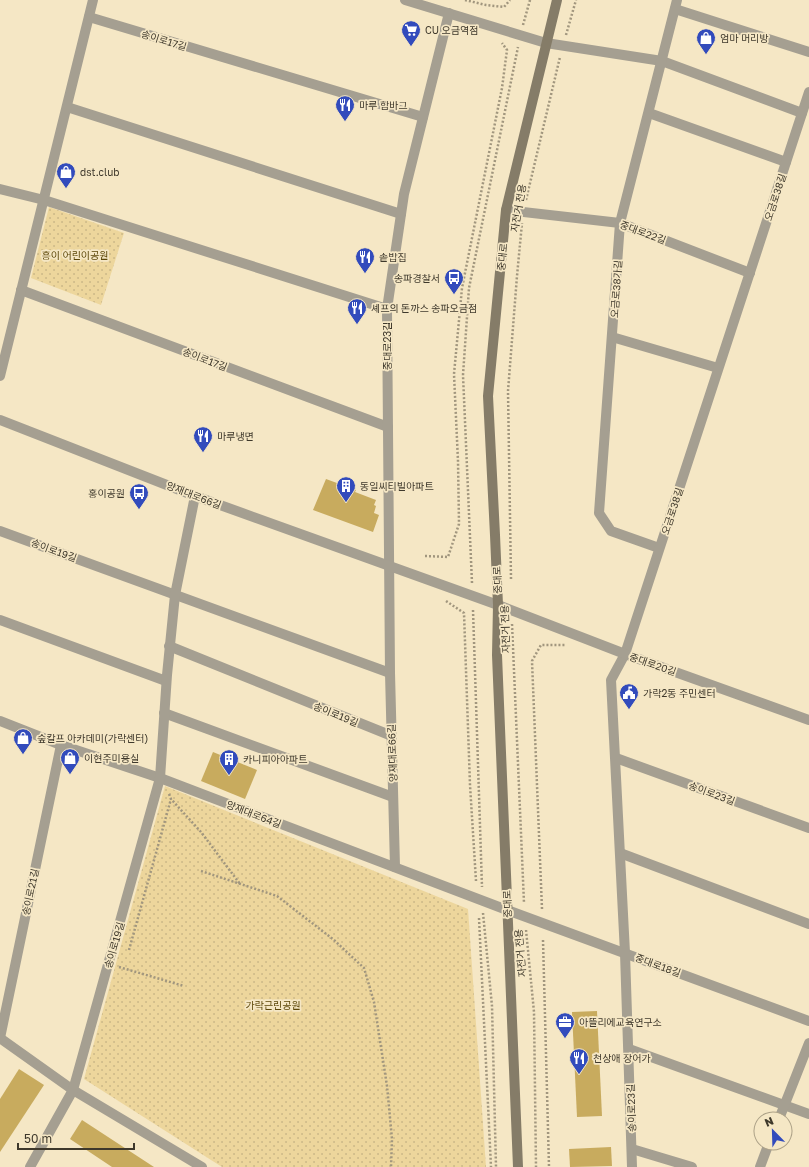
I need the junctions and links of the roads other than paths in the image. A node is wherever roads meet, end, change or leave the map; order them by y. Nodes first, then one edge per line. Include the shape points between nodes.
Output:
1 (94, 0) edge
2 (405, 0) edge
3 (557, 0) edge
4 (676, 5) edge
5 (449, 13) junction
6 (89, 17) junction
7 (546, 42) junction
8 (809, 52) edge
9 (662, 61) junction
10 (809, 92) edge
11 (67, 107) junction
12 (649, 113) junction
13 (802, 113) junction
14 (423, 117) junction
15 (786, 162) junction
16 (0, 189) edge
17 (44, 200) junction
18 (506, 210) junction
19 (401, 214) junction
20 (620, 223) junction
21 (750, 272) junction
22 (22, 290) junction
23 (387, 309) junction
24 (612, 337) junction
25 (718, 368) junction
26 (0, 376) edge
27 (0, 420) edge
28 (388, 427) junction
29 (195, 496) junction
30 (0, 531) edge
31 (659, 548) junction
32 (389, 566) junction
33 (175, 595) junction
34 (498, 605) junction
35 (0, 620) edge
36 (169, 646) junction
37 (625, 654) junction
38 (390, 673) junction
39 (166, 681) junction
40 (164, 713) junction
41 (809, 720) edge
42 (0, 721) edge
43 (392, 736) junction
44 (61, 745) junction
45 (616, 758) junction
46 (160, 778) junction
47 (394, 797) junction
48 (809, 828) edge
49 (620, 853) junction
50 (395, 867) junction
51 (507, 910) junction
52 (809, 924) edge
53 (625, 953) junction
54 (809, 1021) edge
55 (0, 1038) edge
56 (809, 1043) edge
57 (629, 1049) junction
58 (73, 1090) junction
59 (784, 1105) junction
60 (782, 1111) edge
61 (809, 1114) edge
62 (632, 1149) junction
63 (766, 1151) edge
64 (30, 1167) edge
65 (202, 1167) edge
66 (518, 1167) edge
67 (632, 1167) edge
68 (692, 1167) edge
69 (760, 1167) edge

1 - 6 street
2 - 5 street
3 - 7 main road, 중대로
4 - 8 street
4 - 9 street, 오금로38가길
5 - 7 street
5 - 14 street, 중대로23길
6 - 11 street
6 - 14 street, 송이로17길
7 - 9 street
7 - 18 main road, 중대로
9 - 12 street, 오금로38가길
9 - 13 street
10 - 13 street, 오금로38길
11 - 17 street
11 - 19 street
12 - 15 street, 오금로38길
12 - 20 street, 오금로38가길
13 - 15 street, 오금로38길
14 - 19 street, 중대로23길
15 - 21 street, 오금로38길
16 - 17 street
17 - 22 street
17 - 23 street
18 - 20 street, 중대로22길
18 - 34 main road, 중대로 via 488,396
19 - 23 street, 중대로23길
20 - 21 street, 중대로22길
20 - 24 street, 오금로38가길
21 - 25 street, 오금로38길
22 - 26 street
22 - 28 street, 송이로17길
23 - 28 street, 중대로23길
24 - 25 street
24 - 31 street, 오금로38가길 via 600,513 610,531
25 - 31 street, 오금로38길
27 - 29 street, 양재대로66길
28 - 32 street, 중대로23길
29 - 32 street, 양재대로66길
29 - 33 street, 송이로19길
30 - 33 street, 송이로19길
31 - 37 street, 오금로38길
32 - 34 street, 양재대로66길
32 - 38 street, 양재대로66길
33 - 36 street, 송이로19길
33 - 38 street, 송이로19길
34 - 37 street, 중대로20길
34 - 51 main road, 중대로 via 497,655
35 - 39 street
36 - 39 street, 송이로19길
36 - 43 street, 송이로19길
37 - 41 street, 중대로20길
37 - 45 street, 송이로23길 via 611,680
38 - 43 street, 양재대로66길
39 - 40 street, 송이로19길
40 - 46 street, 송이로19길
40 - 47 street
42 - 44 street, 양재대로64길
43 - 47 street, 양재대로66길
44 - 46 street, 양재대로64길
44 - 55 street, 송이로21길
45 - 48 street, 송이로23길
45 - 49 street, 송이로23길
46 - 50 street, 양재대로64길
46 - 58 street, 송이로19길
47 - 50 street, 양재대로66길
49 - 52 street
49 - 53 street, 송이로23길
50 - 51 street, 양재대로64길
51 - 53 street, 중대로18길
51 - 66 main road, 중대로
53 - 54 street, 중대로18길
53 - 57 street, 송이로23길
55 - 58 street, 송이로21길
56 - 59 street
57 - 59 street
57 - 62 street, 송이로23길
58 - 64 street, 송이로19길
58 - 65 street, 송이로21길
59 - 60 street
59 - 61 street
62 - 67 street, 송이로23길
62 - 68 street
63 - 69 street

